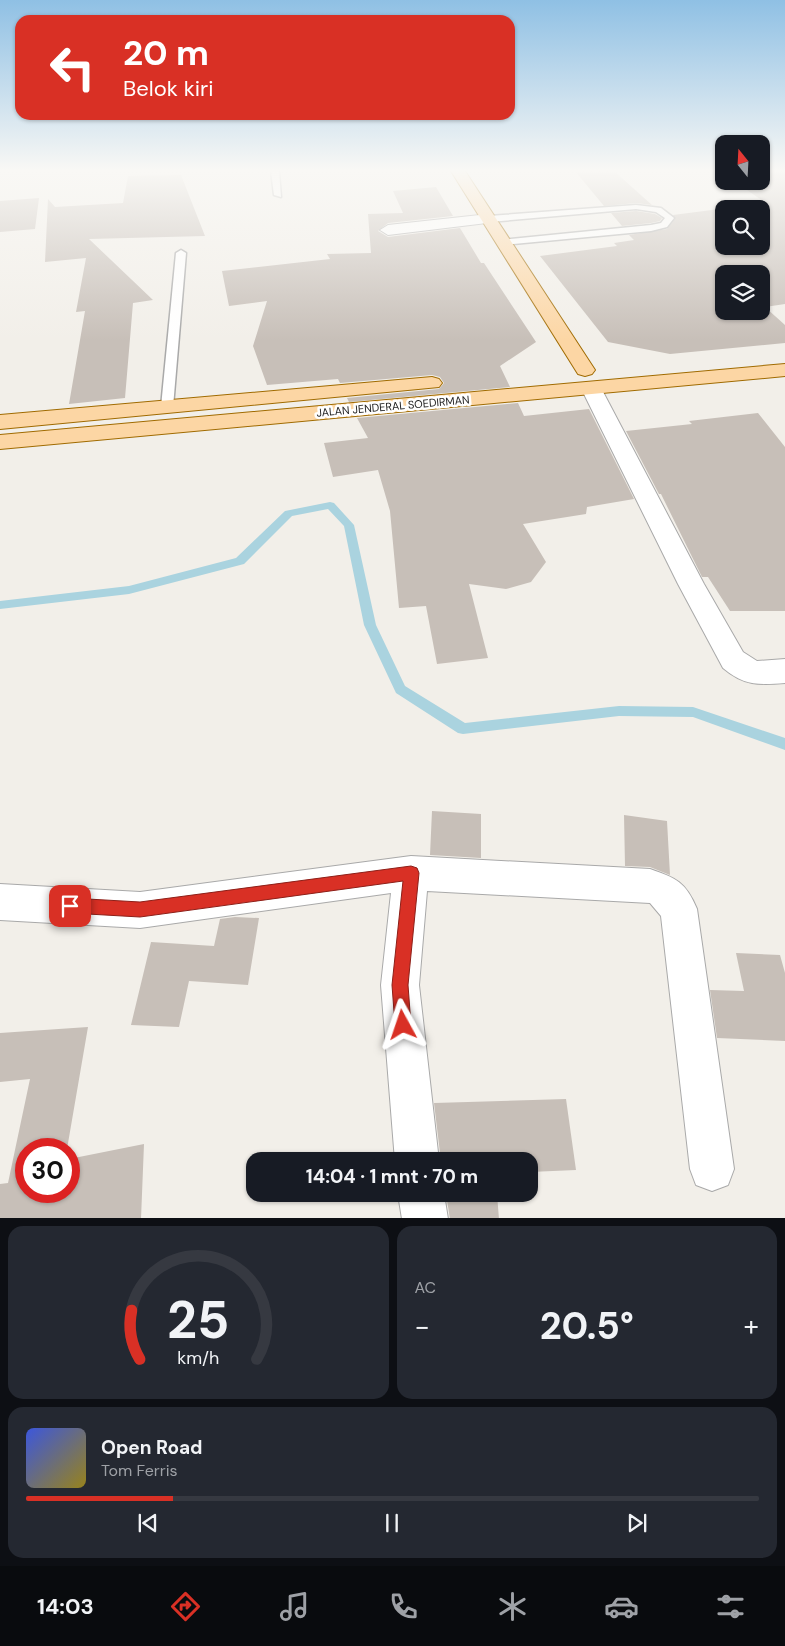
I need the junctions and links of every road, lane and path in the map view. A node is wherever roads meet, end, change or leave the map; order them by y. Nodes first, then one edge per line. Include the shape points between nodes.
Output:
1 (408, 228) edge
2 (494, 228) edge
3 (646, 228) edge
4 (638, 229) joint
5 (388, 230) dead end
6 (503, 242) junction
7 (181, 252) dead end
8 (785, 352) edge
9 (785, 370) edge
10 (588, 379) junction
11 (167, 407) junction
12 (0, 422) edge
13 (0, 442) edge
14 (785, 671) edge
15 (411, 873) junction
16 (0, 902) edge
17 (416, 1152) edge
18 (712, 1170) dead end
19 (422, 1202) edge
20 (425, 1218) edge

1 - 5 street
2 - 6 main road
3 - 4 lane
4 - 6 lane
6 - 10 main road
7 - 11 lane
8 - 10 main road, JALAN JENDERAL SOEDIRMAN
9 - 10 main road, JALAN JENDERAL SOEDIRMAN
10 - 11 main road, JALAN JENDERAL SOEDIRMAN
10 - 13 main road, JALAN JENDERAL SOEDIRMAN
10 - 14 street via 733,660 745,670 757,673
11 - 12 main road, JALAN JENDERAL SOEDIRMAN
15 - 16 street via 140,910
15 - 17 street via 400,985
15 - 18 street via 628,883 666,892 679,909
19 - 20 street

